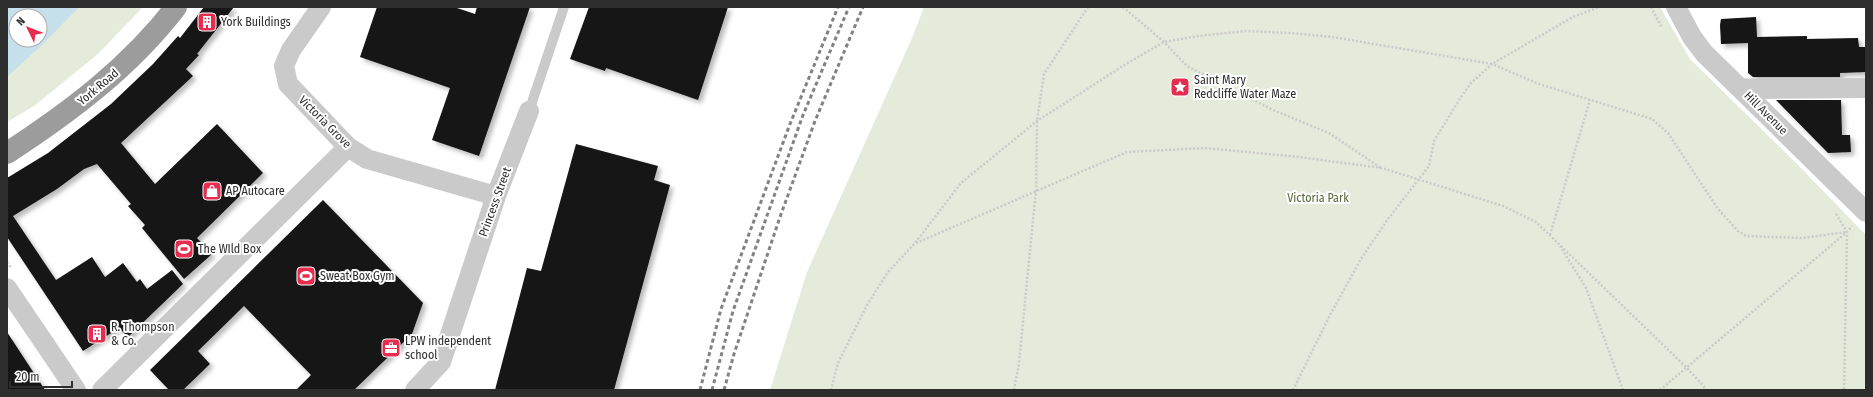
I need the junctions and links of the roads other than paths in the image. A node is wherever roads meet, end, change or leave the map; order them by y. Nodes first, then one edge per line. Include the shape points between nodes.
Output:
1 (176, 7) edge
2 (321, 7) edge
3 (564, 7) edge
4 (1676, 7) edge
5 (1740, 88) junction
6 (1866, 88) edge
7 (529, 111) joint
8 (348, 147) junction
9 (7, 152) edge
10 (496, 196) junction
11 (1866, 212) edge
12 (7, 288) edge
13 (76, 390) edge
14 (102, 390) edge
15 (415, 390) edge

1 - 9 highway, York Road via 122,66 90,95
2 - 8 street, Victoria Grove via 291,50 284,66 288,84
3 - 7 lane, Princess Street
4 - 5 street, Hill Avenue via 1698,47
5 - 6 street
5 - 11 street, Hill Avenue
7 - 10 street, Princess Street
8 - 10 street, Victoria Grove via 367,159
8 - 14 street
10 - 15 street, Princess Street via 440,362
12 - 13 street

